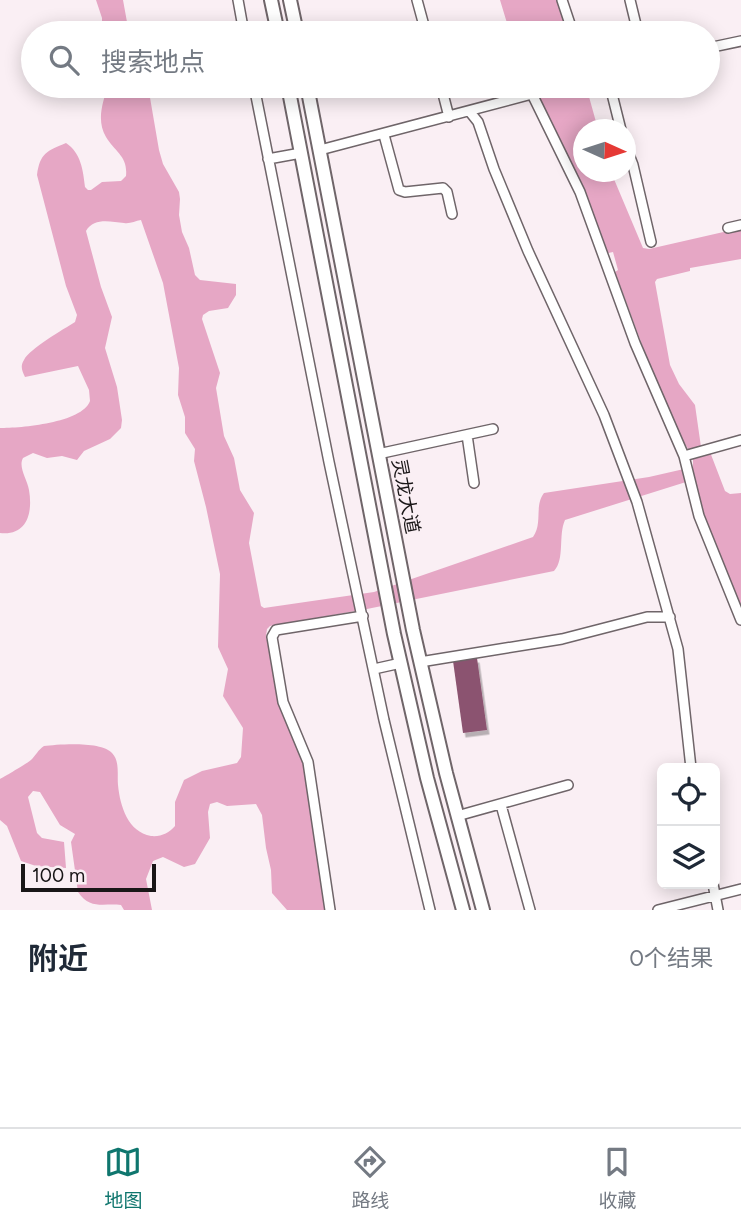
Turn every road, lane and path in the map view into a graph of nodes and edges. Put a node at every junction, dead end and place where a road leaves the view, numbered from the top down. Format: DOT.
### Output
graph roads {
  1 [pos="237,0"];
  2 [pos="271,0"];
  3 [pos="290,0"];
  4 [pos="417,0"];
  5 [pos="562,0"];
  6 [pos="630,0"];
  7 [pos="241,21"];
  8 [pos="275,21"];
  9 [pos="294,21"];
  10 [pos="423,21"];
  11 [pos="568,21"];
  12 [pos="635,21"];
  13 [pos="741,41"];
  14 [pos="720,45"];
  15 [pos="256,98"];
  16 [pos="290,98"];
  17 [pos="309,98"];
  18 [pos="444,98"];
  19 [pos="518,98"];
  20 [pos="534,98"];
  21 [pos="614,98"];
  22 [pos="470,112"];
  23 [pos="449,117"];
  24 [pos="618,119"];
  25 [pos="384,135"];
  26 [pos="320,150"];
  27 [pos="301,153"];
  28 [pos="268,159"];
  29 [pos="636,178"];
  30 [pos="452,214"];
  31 [pos="741,225"];
  32 [pos="729,228"];
  33 [pos="651,243"];
  34 [pos="493,429"];
  35 [pos="467,435"];
  36 [pos="741,440"];
  37 [pos="378,454"];
  38 [pos="687,455"];
  39 [pos="474,483"];
  40 [pos="363,615"];
  41 [pos="670,617"];
  42 [pos="741,620"];
  43 [pos="420,662"];
  44 [pos="401,663"];
  45 [pos="374,669"];
  46 [pos="690,763"];
  47 [pos="568,785"];
  48 [pos="501,805"];
  49 [pos="457,816"];
  50 [pos="714,889"];
  51 [pos="741,889"];
  52 [pos="715,895"];
  53 [pos="330,910"];
  54 [pos="430,910"];
  55 [pos="463,910"];
  56 [pos="483,910"];
  57 [pos="530,910"];
  58 [pos="658,910"];
  59 [pos="718,910"];
  1 -- 7 [label="street"];
  2 -- 8 [label="main road"];
  3 -- 9 [label="main road"];
  4 -- 10 [label="street"];
  5 -- 11 [label="street"];
  6 -- 12 [label="street"];
  13 -- 14 [label="street"];
  15 -- 28 [label="street"];
  16 -- 27 [label="main road, 灵龙大道"];
  17 -- 26 [label="main road, 灵龙大道"];
  18 -- 23 [label="street"];
  19 -- 22 [label="street"];
  20 -- 38 [label="street"];
  21 -- 24 [label="street"];
  22 -- 23 [label="street"];
  22 -- 41 [label="street"];
  23 -- 25 [label="street"];
  25 -- 26 [label="street"];
  25 -- 30 [label="street"];
  26 -- 37 [label="main road, 灵龙大道"];
  27 -- 28 [label="street"];
  27 -- 44 [label="main road, 灵龙大道"];
  28 -- 40 [label="street"];
  29 -- 33 [label="street"];
  31 -- 32 [label="street"];
  34 -- 35 [label="street"];
  35 -- 37 [label="street"];
  35 -- 39 [label="street"];
  36 -- 38 [label="street"];
  37 -- 43 [label="main road, 灵龙大道"];
  38 -- 42 [label="street"];
  40 -- 45 [label="street"];
  40 -- 53 [label="street"];
  41 -- 43 [label="street"];
  41 -- 46 [label="street"];
  43 -- 49 [label="main road, 灵龙大道"];
  44 -- 45 [label="street"];
  44 -- 55 [label="main road, 灵龙大道"];
  45 -- 54 [label="street"];
  47 -- 48 [label="street"];
  48 -- 49 [label="street"];
  48 -- 57 [label="street"];
  49 -- 56 [label="main road, 灵龙大道"];
  50 -- 52 [label="street"];
  51 -- 52 [label="street"];
  52 -- 58 [label="street"];
  52 -- 59 [label="street"];
}
